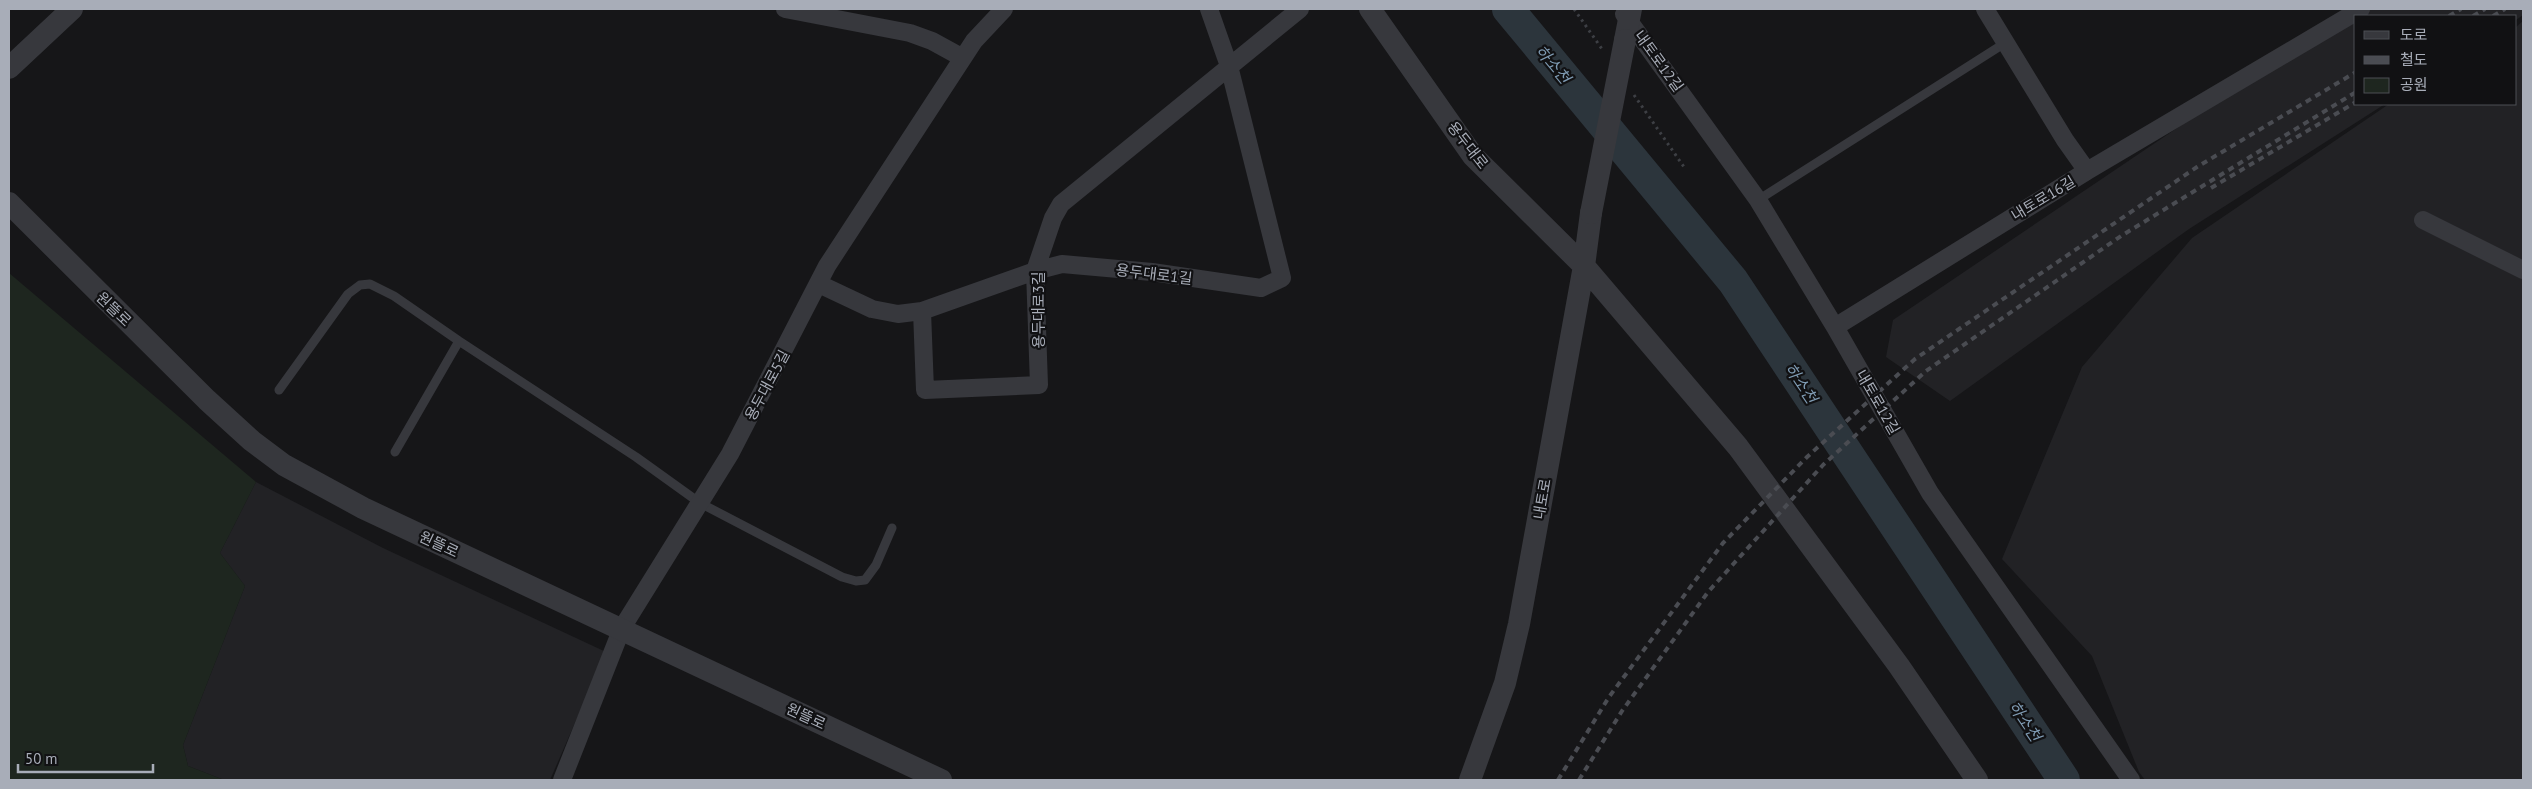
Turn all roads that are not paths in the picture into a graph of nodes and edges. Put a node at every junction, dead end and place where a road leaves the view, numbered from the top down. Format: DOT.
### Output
graph roads {
  1 [pos="72,9"];
  2 [pos="785,9"];
  3 [pos="1004,9"];
  4 [pos="1209,9"];
  5 [pos="1300,9"];
  6 [pos="1370,9"];
  7 [pos="1985,9"];
  8 [pos="2361,9"];
  9 [pos="1626,19"];
  10 [pos="2006,43"];
  11 [pos="963,58"];
  12 [pos="1229,66"];
  13 [pos="9,68"];
  14 [pos="2087,171"];
  15 [pos="1758,200"];
  16 [pos="9,203"];
  17 [pos="2423,220"];
  18 [pos="1584,266"];
  19 [pos="2523,270"];
  20 [pos="1035,271"];
  21 [pos="819,284"];
  22 [pos="922,311"];
  23 [pos="1835,327"];
  24 [pos="459,341"];
  25 [pos="280,390"];
  26 [pos="395,452"];
  27 [pos="700,503"];
  28 [pos="892,528"];
  29 [pos="622,628"];
  30 [pos="562,780"];
  31 [pos="941,780"];
  32 [pos="1470,780"];
  33 [pos="1977,780"];
  34 [pos="2131,780"];
  1 -- 13 [label="street"];
  2 -- 11 [label="street"];
  3 -- 11 [label="street, 용두대로5길"];
  4 -- 12 [label="street"];
  5 -- 12 [label="street, 용두대로3길"];
  6 -- 18 [label="street, 용두대로"];
  7 -- 10 [label="street, 내토로16길"];
  8 -- 14 [label="street"];
  9 -- 15 [label="street, 내토로12길"];
  9 -- 18 [label="street, 내토로, bridge"];
  10 -- 14 [label="street, 내토로16길"];
  10 -- 15 [label="lane"];
  11 -- 21 [label="street, 용두대로5길"];
  12 -- 20 [label="street, 용두대로3길"];
  12 -- 20 [label="street, 용두대로1길"];
  14 -- 23 [label="street, 내토로16길"];
  15 -- 23 [label="street, 내토로12길"];
  16 -- 29 [label="street, 원뜰로"];
  17 -- 19 [label="street"];
  18 -- 32 [label="street, 내토로"];
  18 -- 33 [label="street, 용두대로"];
  20 -- 22 [label="street, 용두대로1길"];
  20 -- 22 [label="street, 용두대로3길"];
  21 -- 22 [label="street, 용두대로1길"];
  21 -- 27 [label="street, 용두대로5길"];
  23 -- 34 [label="street, 내토로12길"];
  24 -- 25 [label="lane"];
  24 -- 26 [label="lane"];
  24 -- 27 [label="lane"];
  27 -- 28 [label="lane"];
  27 -- 29 [label="street, 용두대로5길"];
  29 -- 30 [label="street, 용두대로5길"];
  29 -- 31 [label="street, 원뜰로"];
}
